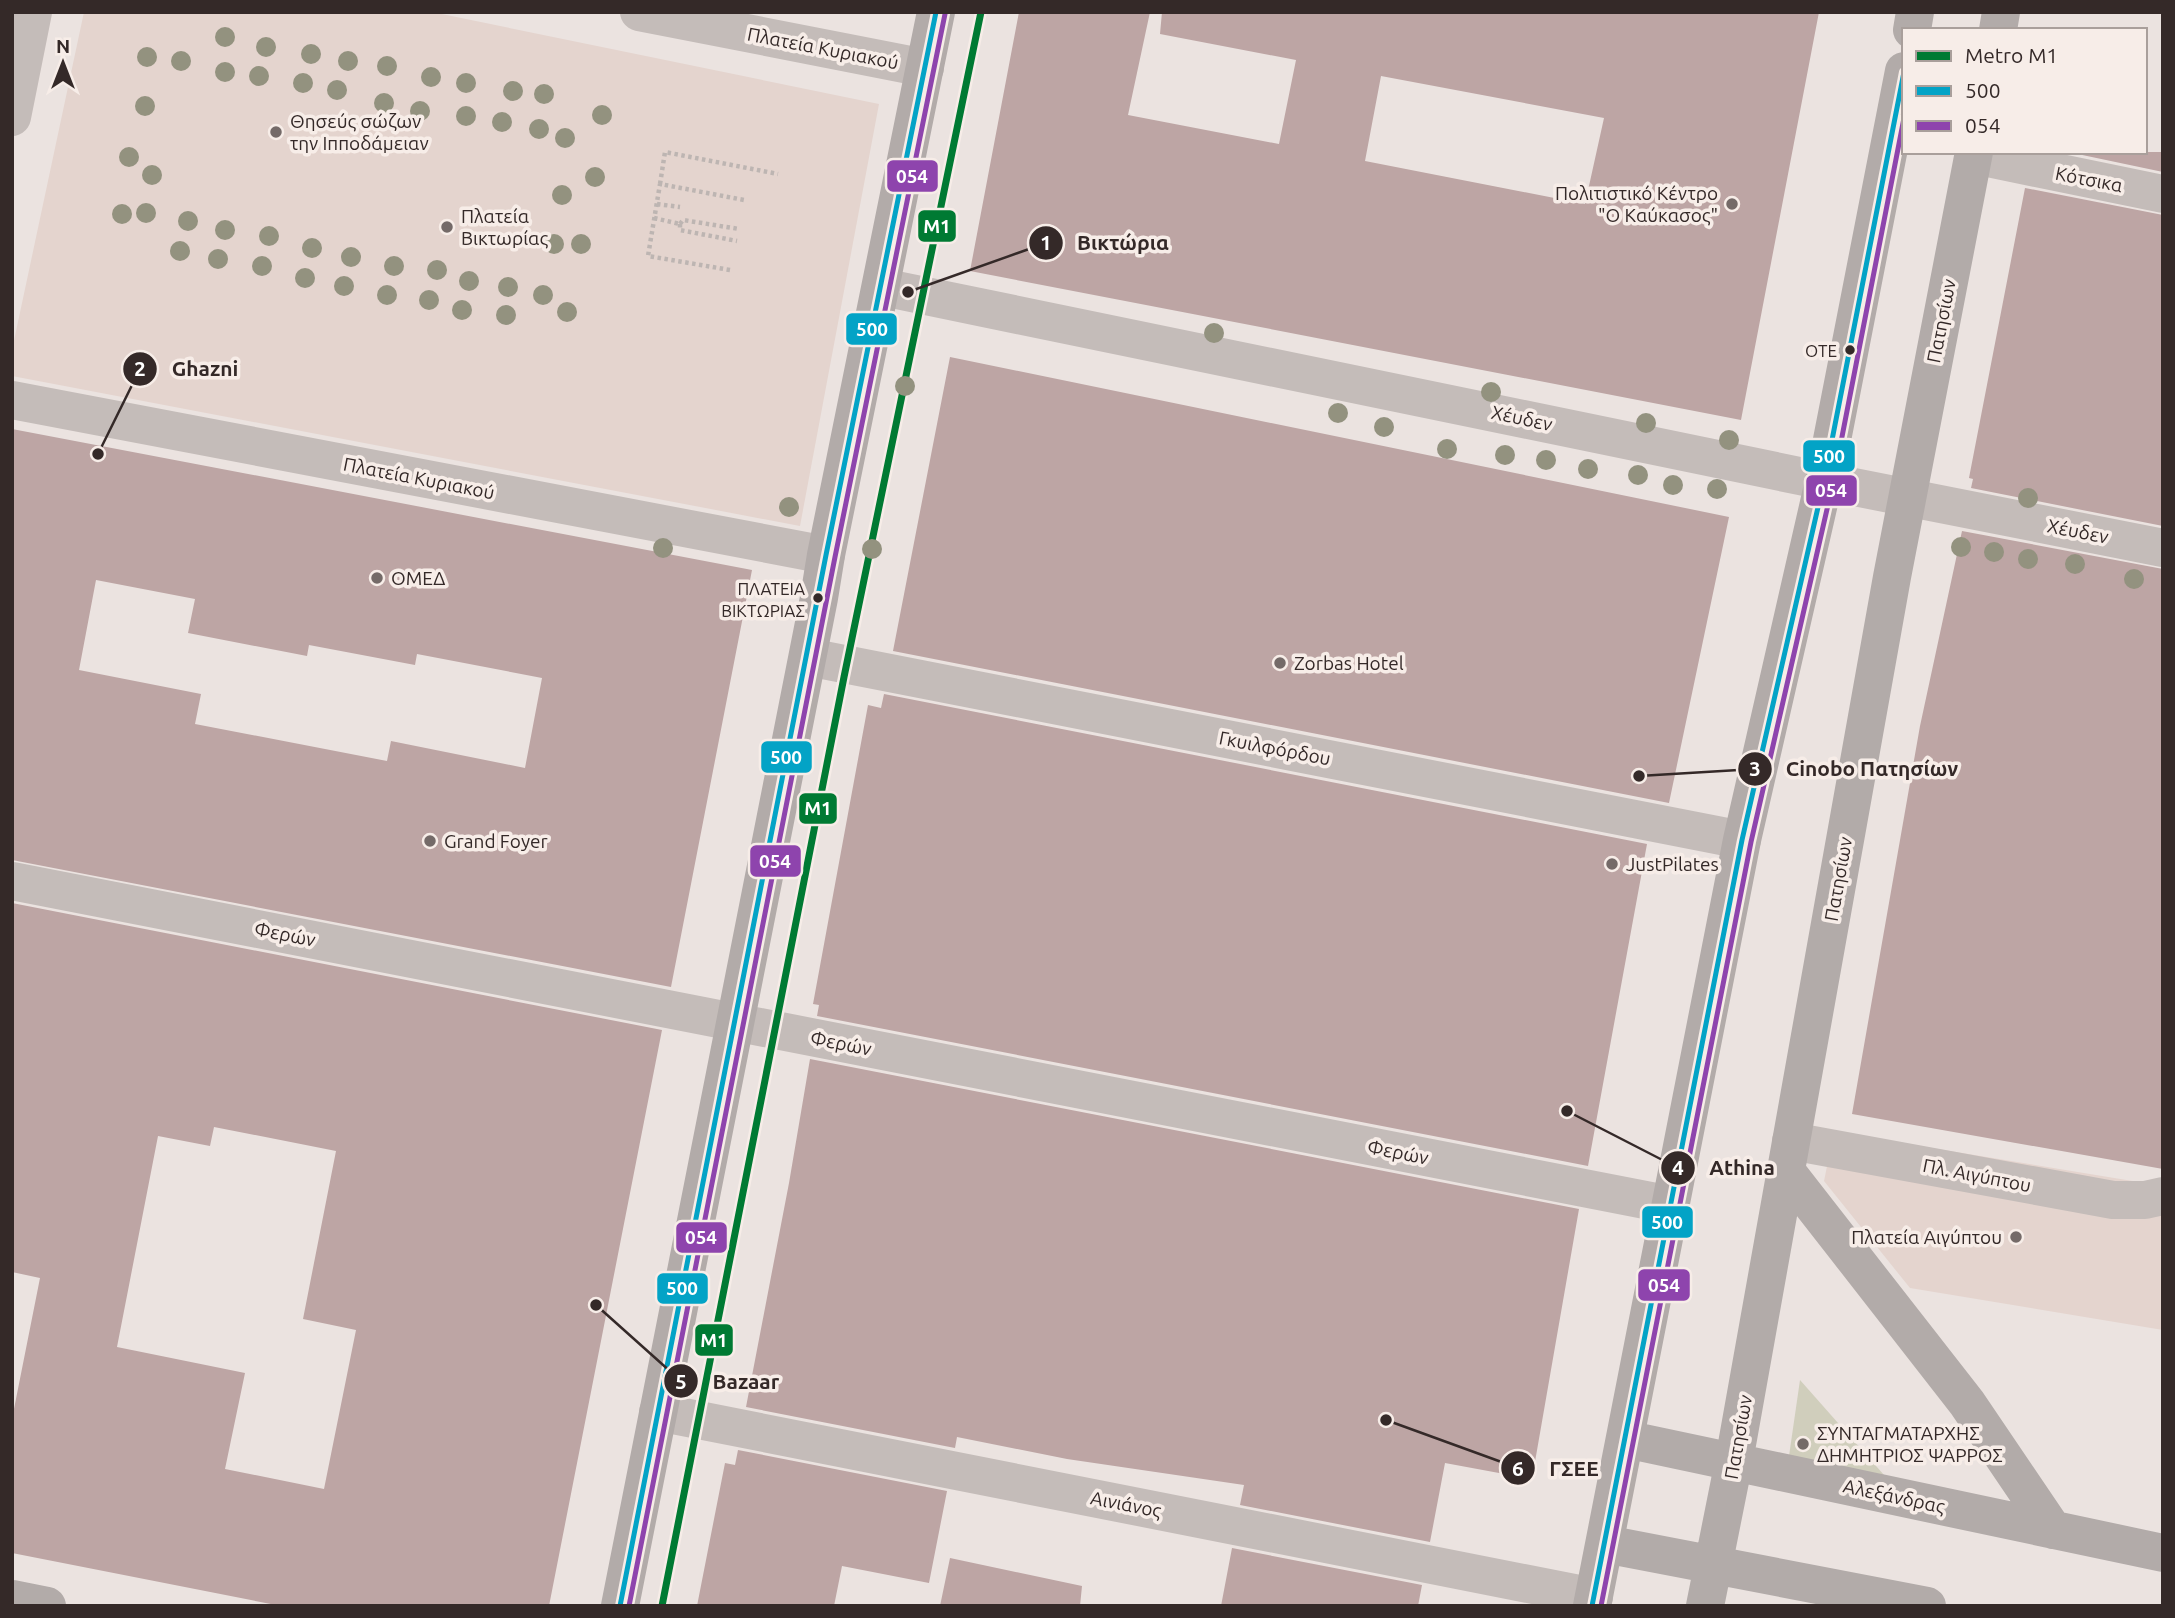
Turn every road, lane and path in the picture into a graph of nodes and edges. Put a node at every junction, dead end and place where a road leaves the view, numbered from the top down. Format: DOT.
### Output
graph roads {
  1 [pos="33,12"];
  2 [pos="639,12"];
  3 [pos="936,12"];
  4 [pos="925,68"];
  5 [pos="1902,81"];
  6 [pos="12,117"];
  7 [pos="1974,154"];
  8 [pos="778,174"];
  9 [pos="660,184"];
  10 [pos="2163,194"];
  11 [pos="744,200"];
  12 [pos="656,204"];
  13 [pos="680,207"];
  14 [pos="654,218"];
  15 [pos="680,224"];
  16 [pos="739,229"];
  17 [pos="737,241"];
  18 [pos="730,270"];
  19 [pos="881,287"];
  20 [pos="12,400"];
  21 [pos="1824,481"];
  22 [pos="1908,497"];
  23 [pos="2163,548"];
  24 [pos="826,555"];
  25 [pos="808,657"];
  26 [pos="1742,840"];
  27 [pos="12,881"];
  28 [pos="735,1023"];
  29 [pos="1788,1156"];
  30 [pos="2163,1196"];
  31 [pos="1671,1205"];
  32 [pos="658,1412"];
  33 [pos="1625,1439"];
  34 [pos="1734,1461"];
  35 [pos="2053,1530"];
  36 [pos="1605,1544"];
  37 [pos="2163,1553"];
  38 [pos="1714,1565"];
  39 [pos="1593,1601"];
  40 [pos="620,1606"];
  41 [pos="1705,1606"];
  42 [pos="1927,1606"];
  1 -- 6 [label="street"];
  2 -- 4 [label="street, Πλατεία Κυριακού"];
  3 -- 4 [label="main road"];
  4 -- 19 [label="main road"];
  5 -- 21 [label="main road"];
  7 -- 10 [label="street, Κότσικα"];
  7 -- 22 [label="main road, Πατησίων"];
  8 -- 9 [label="path"];
  9 -- 11 [label="path"];
  9 -- 12 [label="path"];
  12 -- 13 [label="path"];
  12 -- 14 [label="path"];
  14 -- 15 [label="path"];
  14 -- 18 [label="path"];
  15 -- 16 [label="path"];
  15 -- 17 [label="path"];
  19 -- 21 [label="street, Χέυδεν"];
  19 -- 24 [label="main road"];
  20 -- 24 [label="street, Πλατεία Κυριακού"];
  21 -- 22 [label="street, Χέυδεν"];
  21 -- 26 [label="main road"];
  22 -- 23 [label="street, Χέυδεν"];
  22 -- 29 [label="main road, Πατησίων"];
  24 -- 25 [label="main road"];
  25 -- 26 [label="street, Γκυιλφόρδου"];
  25 -- 28 [label="main road"];
  26 -- 31 [label="main road"];
  27 -- 28 [label="street, Φερών"];
  28 -- 31 [label="street, Φερών"];
  28 -- 32 [label="main road"];
  29 -- 30 [label="street, Πλ. Αιγύπτου"];
  29 -- 34 [label="main road, Πατησίων"];
  29 -- 35 [label="main road"];
  31 -- 33 [label="main road"];
  32 -- 39 [label="street, Αινιάνος"];
  32 -- 40 [label="main road"];
  33 -- 34 [label="main road, Αλεξάνδρας"];
  33 -- 36 [label="main road"];
  34 -- 35 [label="main road, Αλεξάνδρας"];
  34 -- 38 [label="main road, Πατησίων"];
  35 -- 37 [label="main road, Αλεξάνδρας"];
  36 -- 38 [label="main road"];
  36 -- 39 [label="main road"];
  38 -- 41 [label="main road, Πατησίων"];
  38 -- 42 [label="main road"];
}
